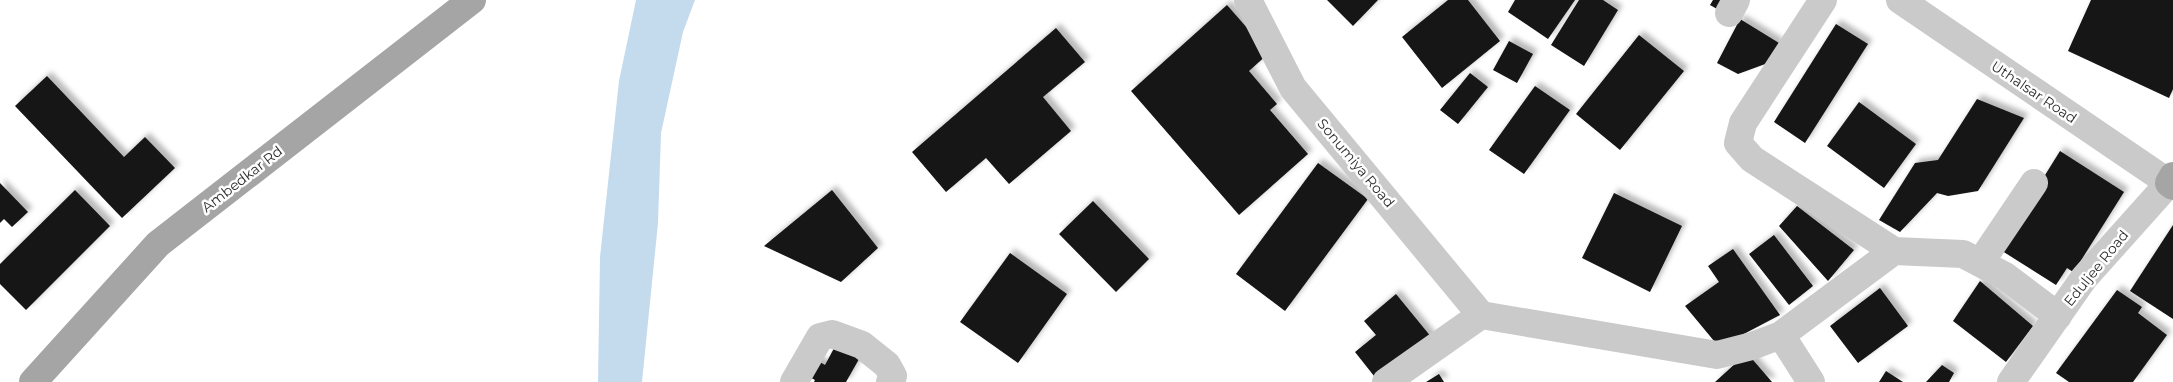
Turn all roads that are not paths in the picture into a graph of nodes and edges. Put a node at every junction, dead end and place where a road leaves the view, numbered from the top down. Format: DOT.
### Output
graph roads {
  1 [pos="472,0"];
  2 [pos="1248,0"];
  3 [pos="1823,0"];
  4 [pos="1900,0"];
  5 [pos="2172,182"];
  6 [pos="2034,183"];
  7 [pos="1894,251"];
  8 [pos="1980,263"];
  9 [pos="1481,314"];
  10 [pos="2058,316"];
  11 [pos="1781,335"];
  12 [pos="33,382"];
  13 [pos="794,382"];
  14 [pos="890,382"];
  15 [pos="1386,382"];
  16 [pos="1811,382"];
  17 [pos="2010,382"];
  1 -- 12 [label="main road, Ambedkar Rd"];
  2 -- 9 [label="street, Sonumiya Road"];
  3 -- 7 [label="street"];
  4 -- 5 [label="street, Uthalsar Road"];
  5 -- 10 [label="street, Eduljee Road"];
  6 -- 8 [label="street"];
  7 -- 8 [label="street"];
  7 -- 11 [label="street"];
  8 -- 10 [label="street"];
  9 -- 11 [label="street"];
  9 -- 15 [label="street"];
  10 -- 17 [label="street, Eduljee Road"];
  11 -- 16 [label="street"];
  13 -- 14 [label="street"];
}
